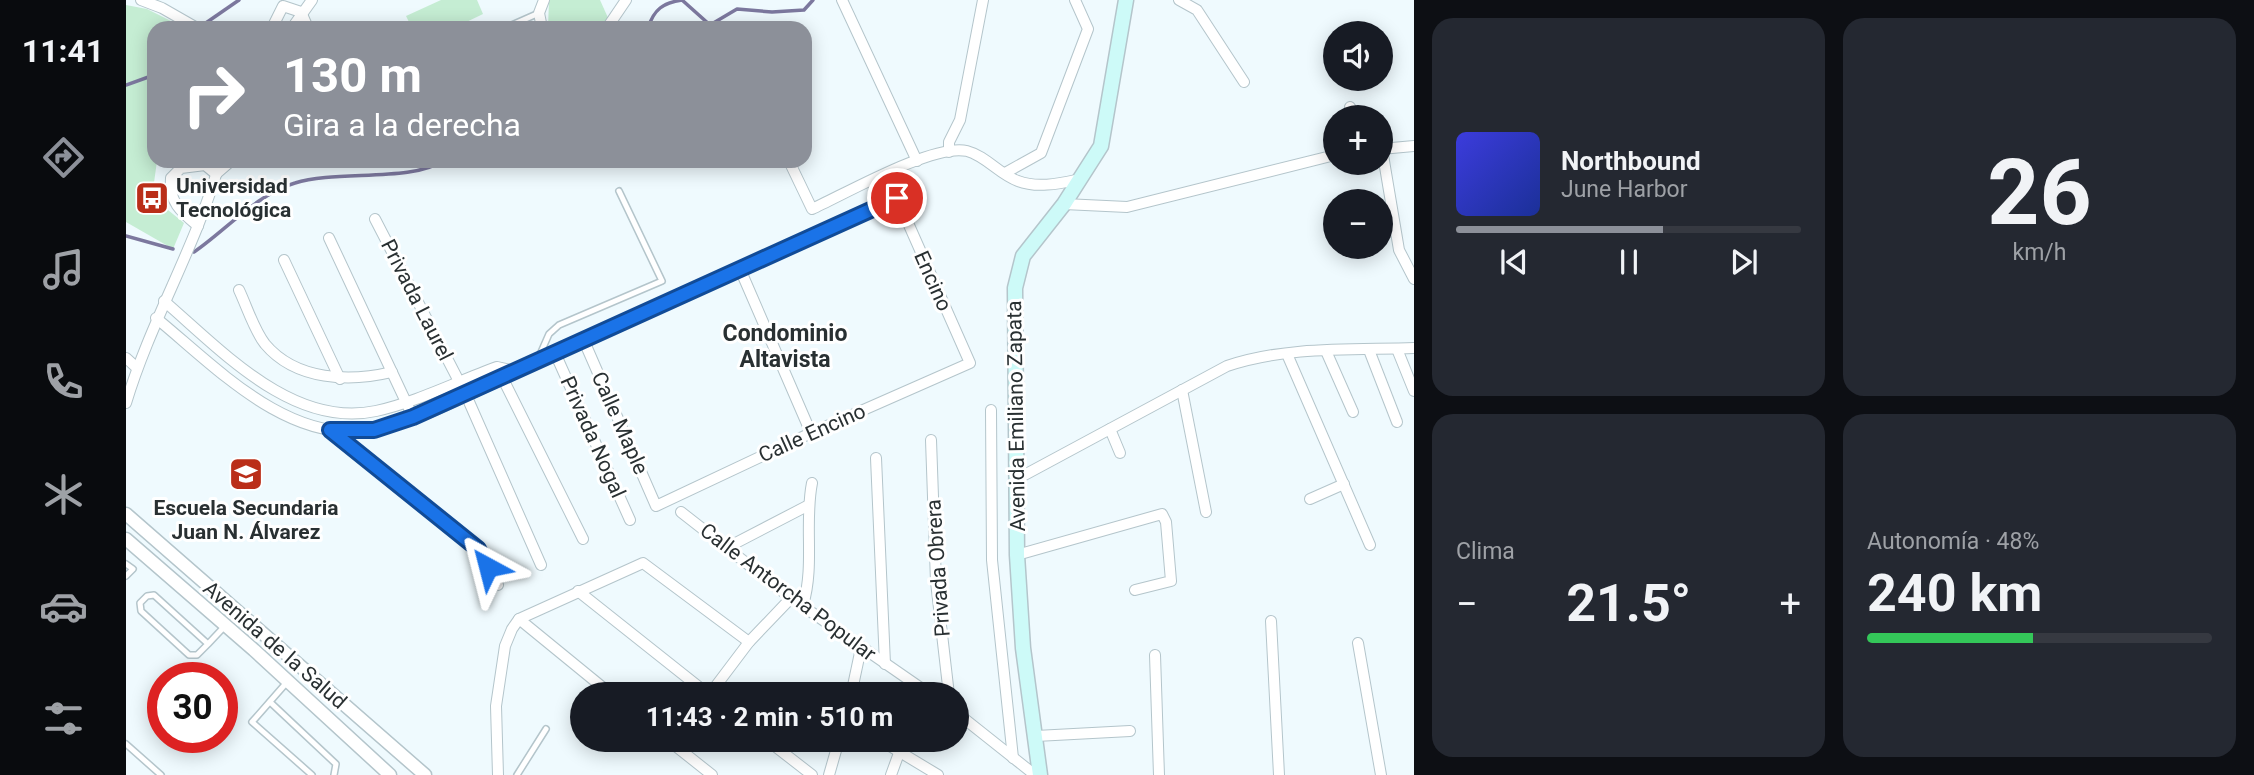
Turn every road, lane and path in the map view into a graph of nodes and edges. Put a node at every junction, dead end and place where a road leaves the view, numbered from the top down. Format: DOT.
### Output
graph roads {
  1 [pos="141,0"];
  2 [pos="312,0"];
  3 [pos="544,0"];
  4 [pos="626,0"];
  5 [pos="842,0"];
  6 [pos="983,0"];
  7 [pos="1075,0"];
  8 [pos="1126,0"];
  9 [pos="1180,0"];
  10 [pos="301,12"];
  11 [pos="539,13"];
  12 [pos="185,21"];
  13 [pos="276,21"];
  14 [pos="296,21"];
  15 [pos="304,21"];
  16 [pos="521,21"];
  17 [pos="541,21"];
  18 [pos="612,21"];
  19 [pos="1244,82"];
  20 [pos="1414,146"];
  21 [pos="1393,148"];
  22 [pos="948,152"];
  23 [pos="1323,158"];
  24 [pos="917,160"];
  25 [pos="181,168"];
  26 [pos="209,168"];
  27 [pos="218,168"];
  28 [pos="223,168"];
  29 [pos="792,168"];
  30 [pos="1005,173"];
  31 [pos="216,174"];
  32 [pos="1386,175"];
  33 [pos="1076,180"];
  34 [pos="619,191"];
  35 [pos="1064,204"];
  36 [pos="375,219"];
  37 [pos="198,226"];
  38 [pos="329,238"];
  39 [pos="284,260"];
  40 [pos="740,269"];
  41 [pos="1414,279"];
  42 [pos="239,290"];
  43 [pos="164,300"];
  44 [pos="156,318"];
  45 [pos="584,341"];
  46 [pos="1414,348"];
  47 [pos="1397,349"];
  48 [pos="1369,350"];
  49 [pos="1326,351"];
  50 [pos="555,353"];
  51 [pos="1287,354"];
  52 [pos="126,358"];
  53 [pos="537,361"];
  54 [pos="970,363"];
  55 [pos="497,367"];
  56 [pos="137,368"];
  57 [pos="515,370"];
  58 [pos="392,372"];
  59 [pos="340,379"];
  60 [pos="503,379"];
  61 [pos="458,381"];
  62 [pos="1182,390"];
  63 [pos="1414,391"];
  64 [pos="466,395"];
  65 [pos="407,401"];
  66 [pos="126,403"];
  67 [pos="991,410"];
  68 [pos="1353,412"];
  69 [pos="413,417"];
  70 [pos="1397,422"];
  71 [pos="1110,429"];
  72 [pos="330,430"];
  73 [pos="811,433"];
  74 [pos="932,440"];
  75 [pos="1120,453"];
  76 [pos="876,458"];
  77 [pos="1017,479"];
  78 [pos="813,483"];
  79 [pos="1344,484"];
  80 [pos="1310,499"];
  81 [pos="656,506"];
  82 [pos="807,506"];
  83 [pos="681,512"];
  84 [pos="1206,512"];
  85 [pos="126,514"];
  86 [pos="631,520"];
  87 [pos="126,539"];
  88 [pos="583,540"];
  89 [pos="1370,545"];
  90 [pos="728,547"];
  91 [pos="1017,555"];
  92 [pos="126,564"];
  93 [pos="541,565"];
  94 [pos="126,576"];
  95 [pos="498,585"];
  96 [pos="1135,590"];
  97 [pos="578,591"];
  98 [pos="791,598"];
  99 [pos="803,605"];
  100 [pos="519,619"];
  101 [pos="1272,621"];
  102 [pos="225,625"];
  103 [pos="748,642"];
  104 [pos="1358,643"];
  105 [pos="208,645"];
  106 [pos="861,648"];
  107 [pos="1155,655"];
  108 [pos="885,664"];
  109 [pos="288,681"];
  110 [pos="596,682"];
  111 [pos="693,682"];
  112 [pos="719,682"];
  113 [pos="854,682"];
  114 [pos="912,682"];
  115 [pos="948,682"];
  116 [pos="270,702"];
  117 [pos="969,723"];
  118 [pos="546,729"];
  119 [pos="1130,731"];
  120 [pos="1036,736"];
  121 [pos="126,744"];
  122 [pos="684,752"];
  123 [pos="782,752"];
  124 [pos="836,752"];
  125 [pos="899,753"];
  126 [pos="1013,758"];
  127 [pos="161,775"];
  128 [pos="312,775"];
  129 [pos="334,775"];
  130 [pos="390,775"];
  131 [pos="425,775"];
  132 [pos="498,775"];
  133 [pos="517,775"];
  134 [pos="712,775"];
  135 [pos="811,775"];
  136 [pos="829,775"];
  137 [pos="891,775"];
  138 [pos="938,775"];
  139 [pos="1037,775"];
  140 [pos="1159,775"];
  141 [pos="1279,775"];
  142 [pos="1381,775"];
  1 -- 12 [label="street"];
  2 -- 10 [label="street"];
  3 -- 11 [label="street"];
  4 -- 18 [label="street"];
  5 -- 24 [label="street"];
  6 -- 22 [label="street"];
  7 -- 30 [label="street"];
  8 -- 33 [label="main road, Avenida Emiliano Zapata"];
  9 -- 19 [label="street"];
  10 -- 13 [label="street"];
  10 -- 14 [label="street"];
  10 -- 15 [label="street"];
  11 -- 16 [label="lane"];
  11 -- 17 [label="street"];
  20 -- 21 [label="street"];
  22 -- 24 [label="street"];
  22 -- 30 [label="street"];
  23 -- 35 [label="street"];
  24 -- 29 [label="street"];
  25 -- 37 [label="street"];
  26 -- 31 [label="street"];
  27 -- 31 [label="street"];
  28 -- 31 [label="street"];
  30 -- 33 [label="street"];
  31 -- 37 [label="street"];
  32 -- 41 [label="street"];
  33 -- 35 [label="main road, Avenida Emiliano Zapata"];
  34 -- 53 [label="lane"];
  35 -- 77 [label="main road, Avenida Emiliano Zapata"];
  36 -- 61 [label="street, Privada Laurel"];
  37 -- 43 [label="street"];
  38 -- 58 [label="street"];
  39 -- 59 [label="street"];
  40 -- 45 [label="street"];
  40 -- 54 [label="street, Encino"];
  40 -- 73 [label="street"];
  42 -- 59 [label="street"];
  43 -- 44 [label="street"];
  43 -- 65 [label="street"];
  44 -- 56 [label="street"];
  44 -- 72 [label="street"];
  45 -- 50 [label="street"];
  45 -- 81 [label="street, Calle Maple"];
  46 -- 47 [label="street"];
  47 -- 48 [label="street"];
  47 -- 63 [label="street"];
  48 -- 49 [label="street"];
  48 -- 70 [label="street"];
  49 -- 51 [label="street"];
  49 -- 68 [label="street"];
  50 -- 53 [label="street"];
  50 -- 86 [label="street, Privada Nogal"];
  51 -- 62 [label="street"];
  51 -- 79 [label="street"];
  52 -- 56 [label="street"];
  53 -- 57 [label="street"];
  54 -- 73 [label="street, Calle Encino"];
  55 -- 57 [label="street"];
  55 -- 60 [label="street"];
  55 -- 61 [label="street"];
  56 -- 66 [label="street"];
  57 -- 60 [label="street"];
  58 -- 59 [label="street"];
  58 -- 65 [label="street"];
  60 -- 64 [label="street"];
  60 -- 88 [label="street"];
  61 -- 64 [label="street, Privada Laurel"];
  61 -- 65 [label="street"];
  62 -- 71 [label="street"];
  62 -- 84 [label="street"];
  64 -- 69 [label="street"];
  64 -- 93 [label="street"];
  65 -- 69 [label="street"];
  67 -- 126 [label="street"];
  69 -- 72 [label="street"];
  71 -- 75 [label="street"];
  71 -- 77 [label="street"];
  72 -- 95 [label="street"];
  73 -- 81 [label="street, Calle Encino"];
  74 -- 115 [label="street, Privada Obrera"];
  76 -- 108 [label="street"];
  77 -- 91 [label="main road, Avenida Emiliano Zapata"];
  78 -- 82 [label="street"];
  79 -- 80 [label="street"];
  79 -- 89 [label="street"];
  82 -- 90 [label="street"];
  82 -- 99 [label="street"];
  83 -- 90 [label="street, Calle Antorcha Popular"];
  85 -- 131 [label="street, Avenida de la Salud"];
  87 -- 102 [label="street, Avenida de la Salud"];
  90 -- 98 [label="street, Calle Antorcha Popular"];
  91 -- 96 [label="street"];
  91 -- 120 [label="main road, Avenida Emiliano Zapata"];
  92 -- 94 [label="lane"];
  97 -- 100 [label="street"];
  97 -- 103 [label="street"];
  97 -- 111 [label="street"];
  98 -- 99 [label="street, Calle Antorcha Popular"];
  98 -- 103 [label="street"];
  99 -- 106 [label="street, Calle Antorcha Popular"];
  100 -- 110 [label="street"];
  100 -- 132 [label="street"];
  101 -- 141 [label="street"];
  102 -- 105 [label="lane"];
  102 -- 109 [label="street, Avenida de la Salud"];
  103 -- 112 [label="street"];
  104 -- 142 [label="street"];
  105 -- 105 [label="lane"];
  106 -- 108 [label="street, Calle Antorcha Popular"];
  106 -- 113 [label="street"];
  107 -- 140 [label="street"];
  108 -- 114 [label="street, Calle Antorcha Popular"];
  109 -- 116 [label="lane"];
  109 -- 130 [label="street, Avenida de la Salud"];
  116 -- 128 [label="lane"];
  116 -- 129 [label="lane"];
  117 -- 126 [label="street"];
  118 -- 133 [label="lane"];
  119 -- 120 [label="street"];
  120 -- 139 [label="main road, Avenida Emiliano Zapata"];
  121 -- 127 [label="lane"];
  122 -- 134 [label="street"];
  123 -- 135 [label="street"];
  124 -- 136 [label="street"];
  125 -- 137 [label="street"];
  125 -- 138 [label="street"];
  126 -- 139 [label="street"];
}
